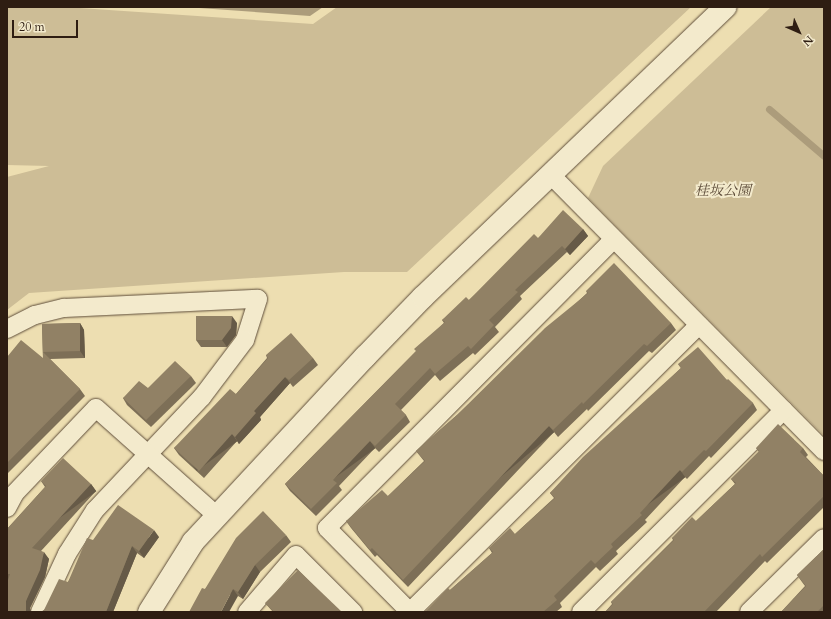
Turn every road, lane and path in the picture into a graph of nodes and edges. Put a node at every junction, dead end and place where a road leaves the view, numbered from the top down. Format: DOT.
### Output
graph roads {
  1 [pos="725,7"];
  2 [pos="550,174"];
  3 [pos="614,239"];
  4 [pos="699,325"];
  5 [pos="7,329"];
  6 [pos="784,410"];
  7 [pos="824,451"];
  8 [pos="148,454"];
  9 [pos="7,508"];
  10 [pos="216,515"];
  11 [pos="824,538"];
  12 [pos="40,612"];
  13 [pos="149,612"];
  14 [pos="247,612"];
  15 [pos="353,612"];
  16 [pos="410,612"];
  17 [pos="581,612"];
  18 [pos="749,612"];
  1 -- 2 [label="street"];
  2 -- 3 [label="street"];
  2 -- 10 [label="street"];
  3 -- 4 [label="street"];
  3 -- 16 [label="street"];
  4 -- 6 [label="street"];
  4 -- 16 [label="street"];
  5 -- 8 [label="street"];
  6 -- 7 [label="street"];
  6 -- 17 [label="street"];
  8 -- 9 [label="street"];
  8 -- 10 [label="street"];
  8 -- 12 [label="street"];
  10 -- 13 [label="street"];
  11 -- 18 [label="street"];
  14 -- 15 [label="street"];
}
